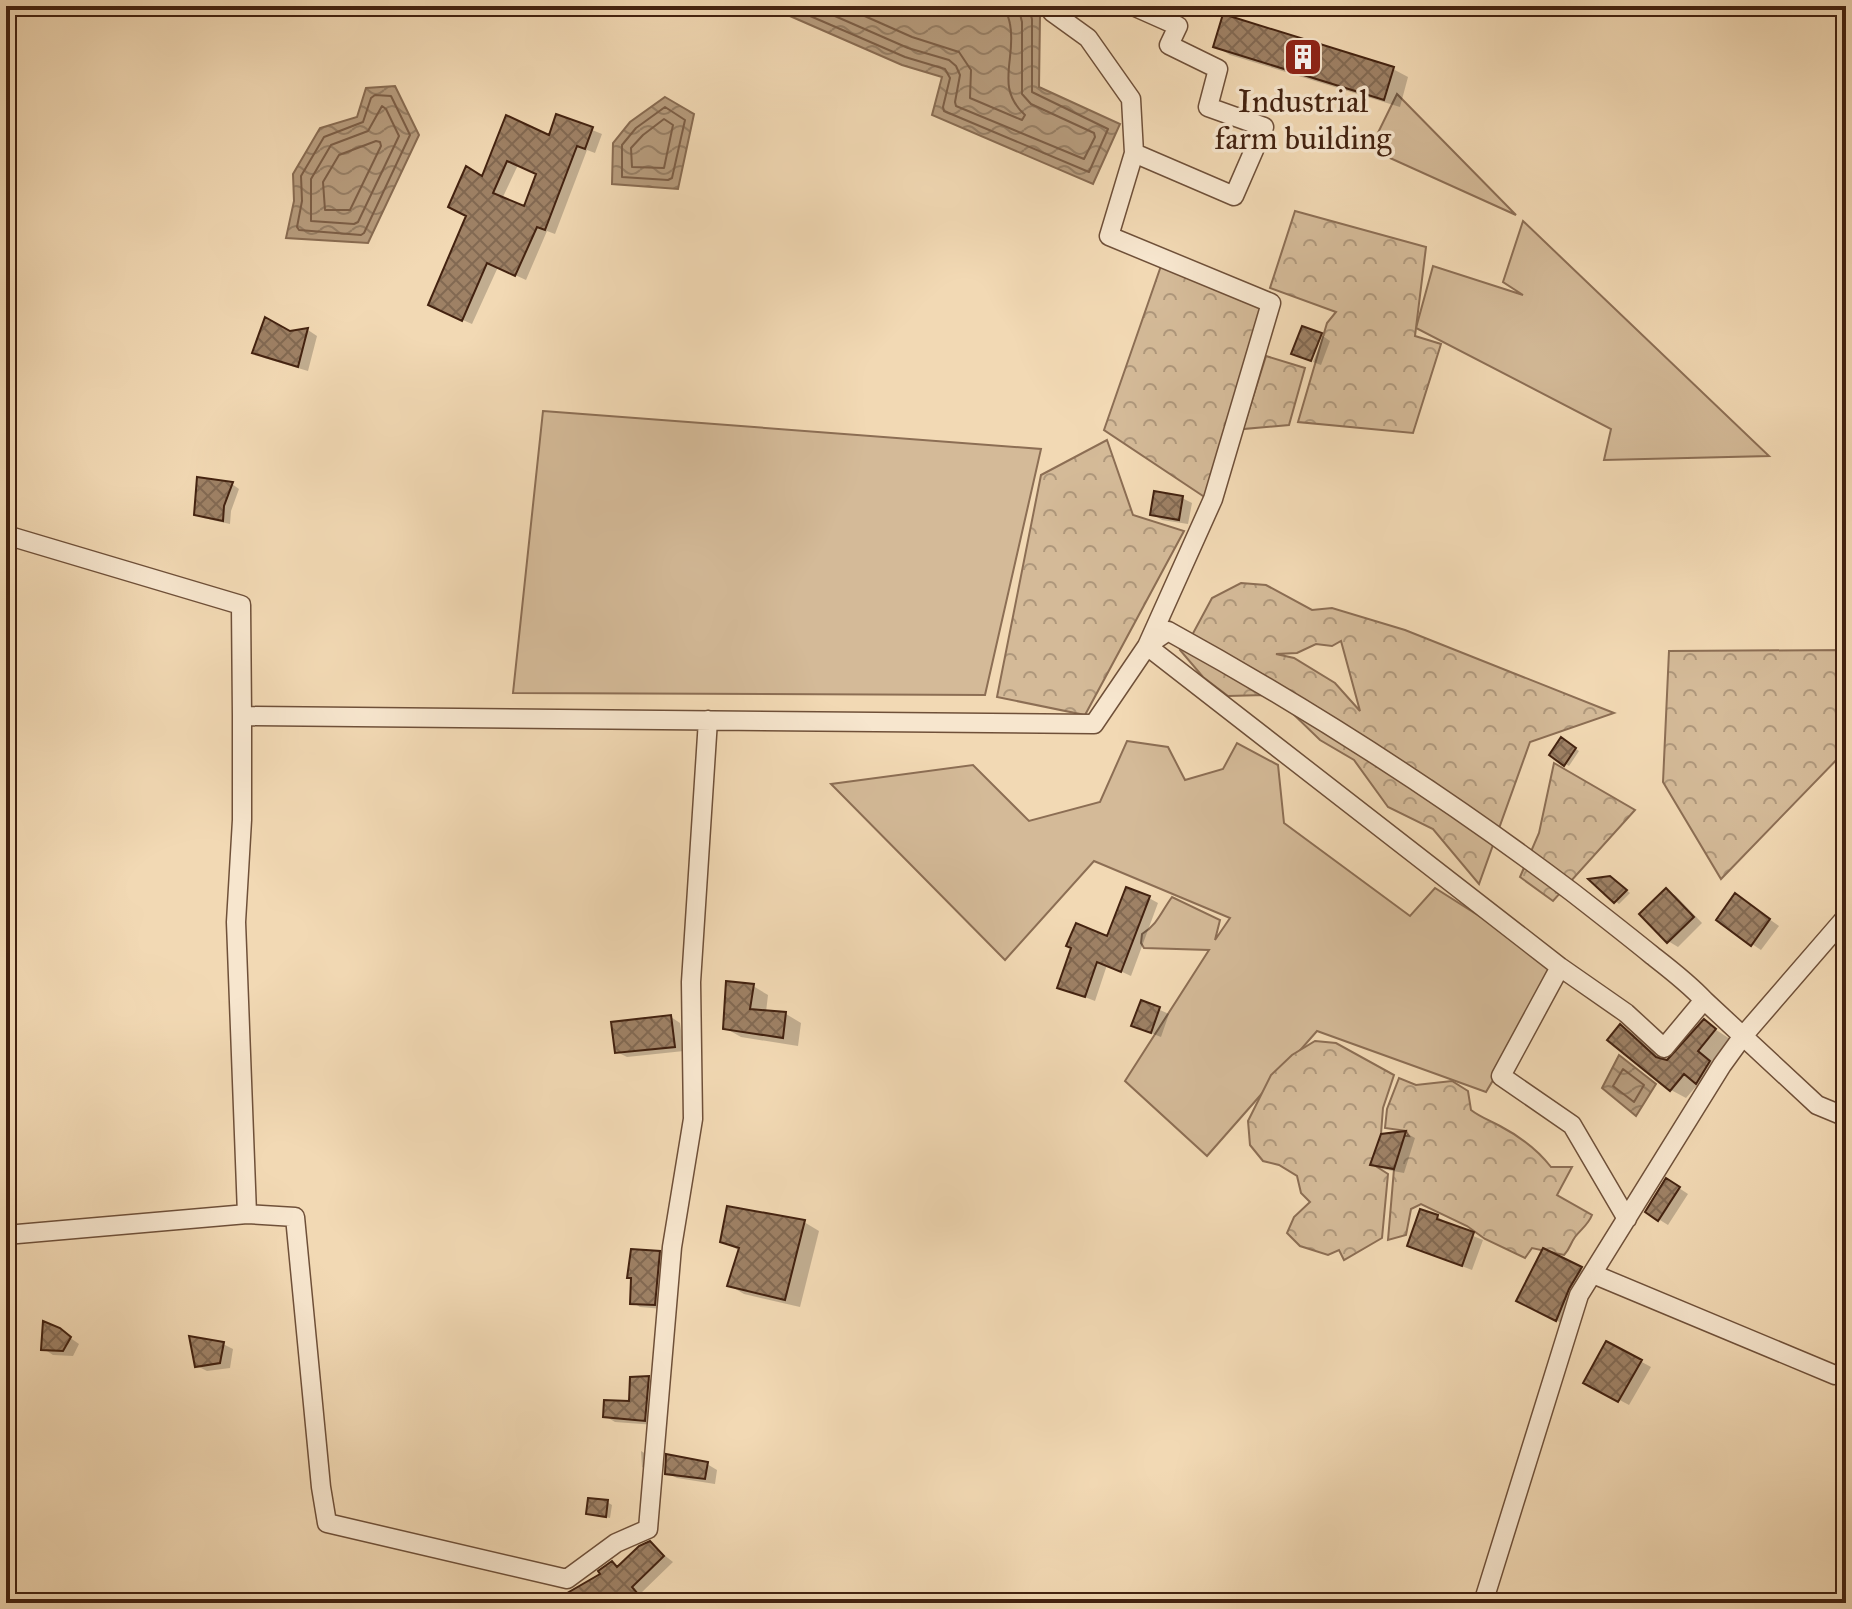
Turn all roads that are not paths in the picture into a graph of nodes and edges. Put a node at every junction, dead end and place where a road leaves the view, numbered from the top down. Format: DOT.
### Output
graph roads {
  1 [pos="1050,6"];
  2 [pos="1133,6"];
  3 [pos="1134,153"];
  4 [pos="6,535"];
  5 [pos="1147,646"];
  6 [pos="242,716"];
  7 [pos="708,720"];
  8 [pos="1846,917"];
  9 [pos="1560,967"];
  10 [pos="1704,1000"];
  11 [pos="1743,1036"];
  12 [pos="1846,1117"];
  13 [pos="247,1214"];
  14 [pos="1627,1219"];
  15 [pos="6,1235"];
  16 [pos="1593,1274"];
  17 [pos="1835,1375"];
  18 [pos="1483,1603"];
  1 -- 3 [label="street"];
  2 -- 3 [label="street"];
  3 -- 5 [label="street"];
  4 -- 6 [label="street"];
  5 -- 7 [label="street"];
  5 -- 9 [label="street"];
  5 -- 10 [label="street"];
  6 -- 7 [label="street"];
  6 -- 13 [label="street"];
  7 -- 13 [label="street"];
  8 -- 11 [label="street"];
  9 -- 10 [label="street"];
  9 -- 14 [label="street"];
  10 -- 11 [label="street"];
  11 -- 12 [label="street"];
  11 -- 14 [label="street"];
  13 -- 15 [label="street"];
  14 -- 16 [label="street"];
  16 -- 17 [label="street"];
  16 -- 18 [label="street"];
}
